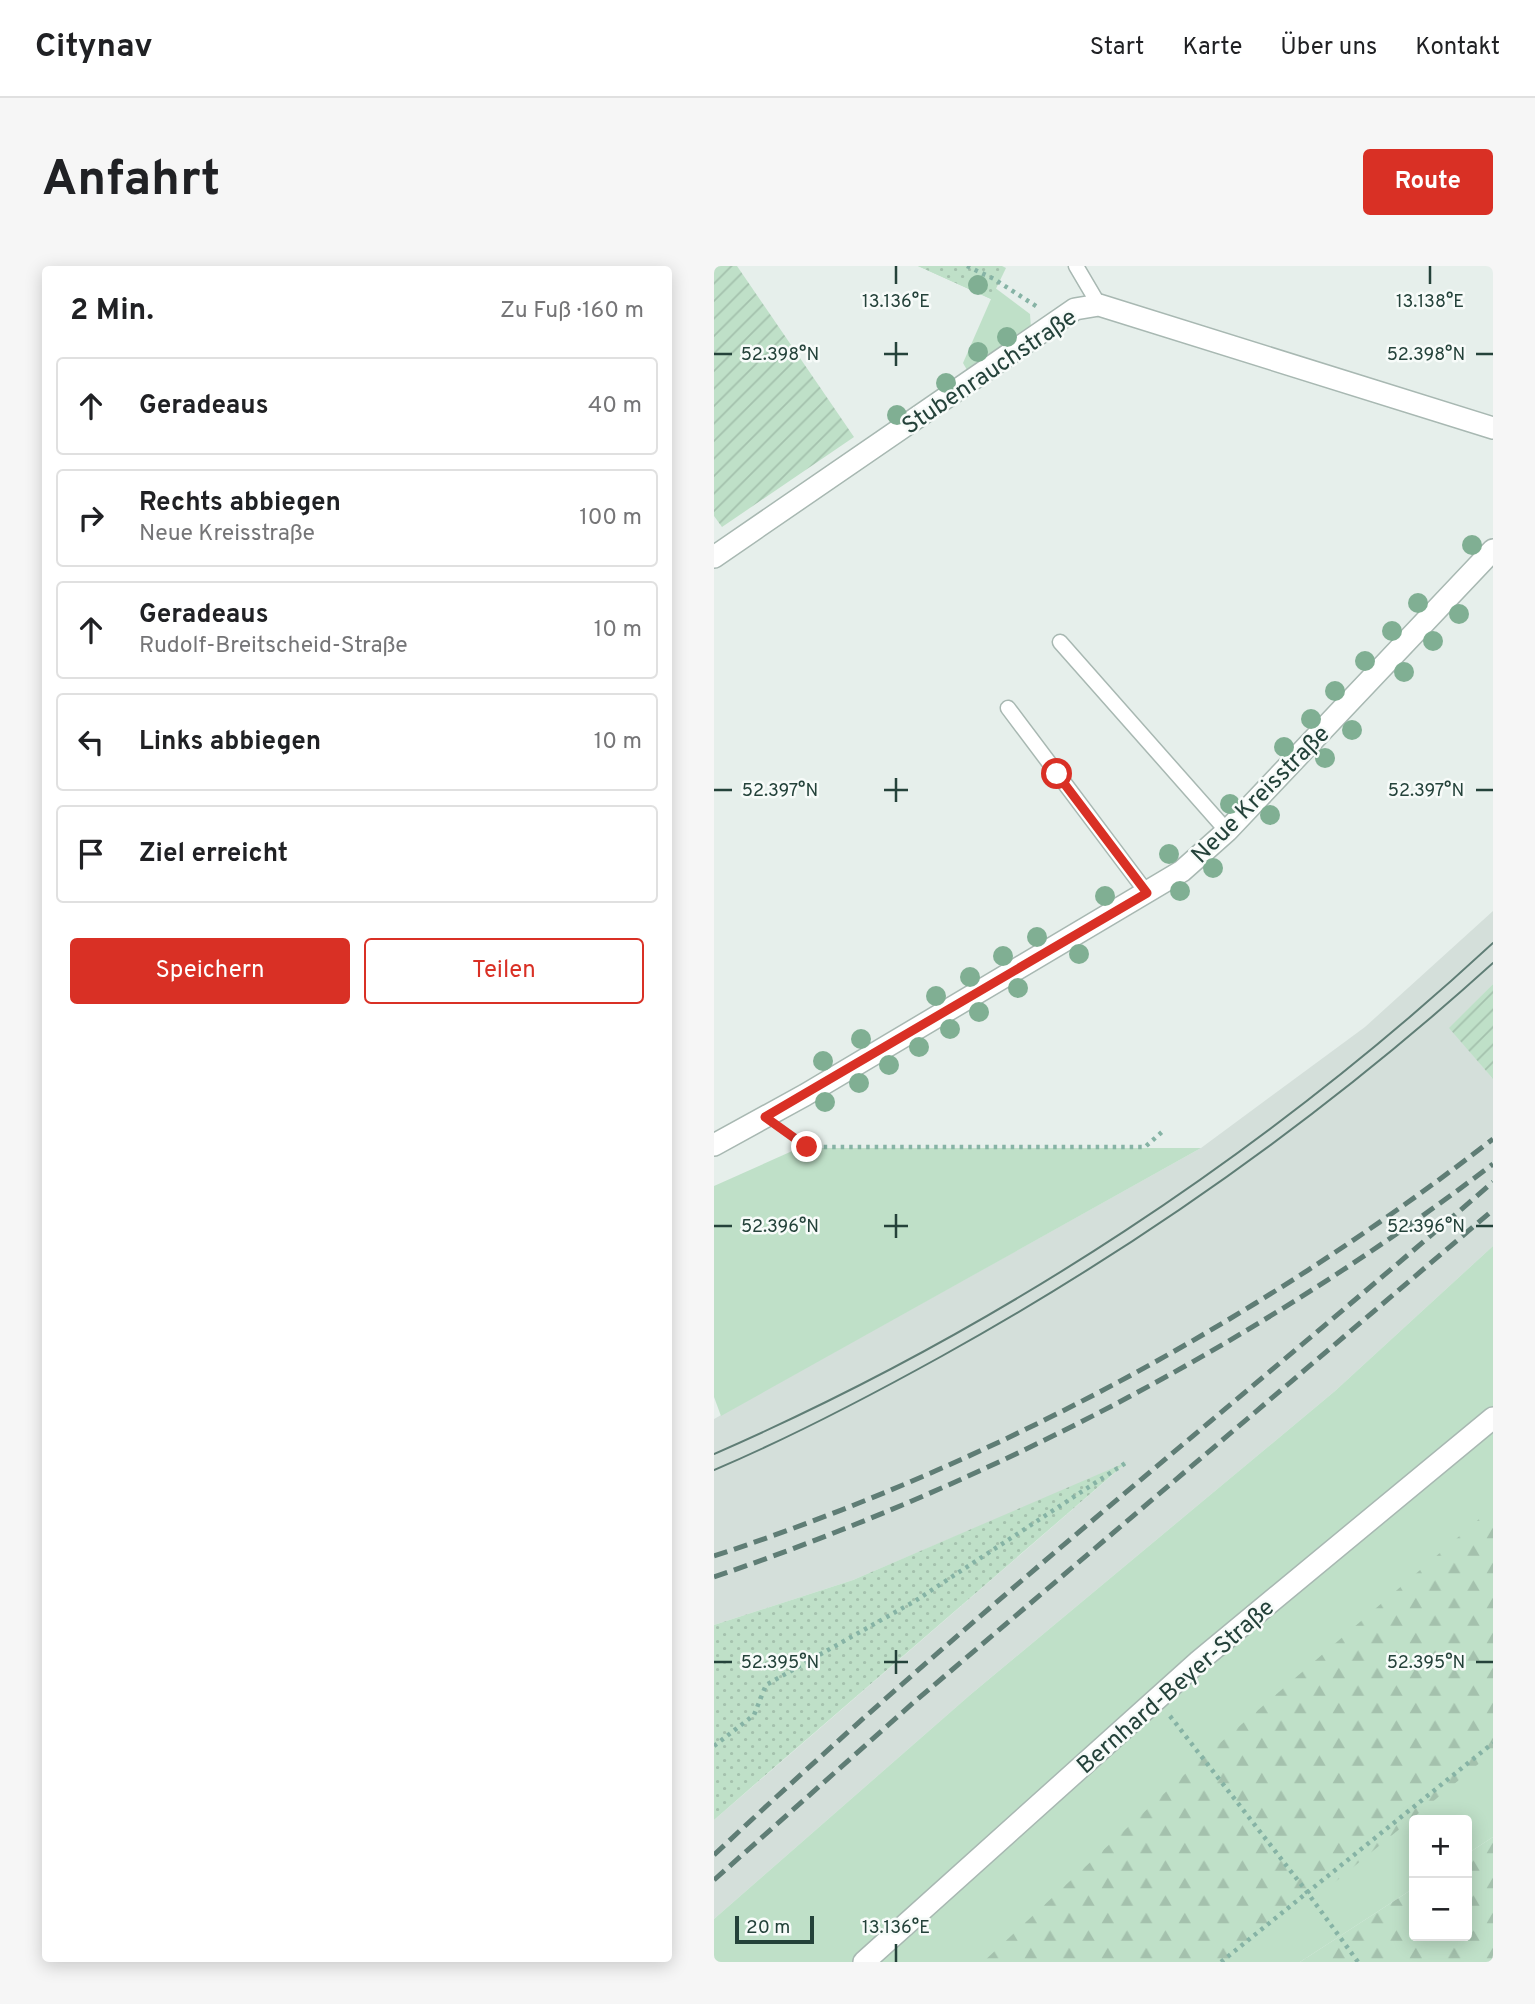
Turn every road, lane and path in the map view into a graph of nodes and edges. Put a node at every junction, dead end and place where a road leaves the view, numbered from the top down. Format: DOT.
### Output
graph roads {
  1 [pos="967,266"];
  2 [pos="1076,266"];
  3 [pos="1099,305"];
  4 [pos="1055,323"];
  5 [pos="1493,428"];
  6 [pos="1493,550"];
  7 [pos="714,557"];
  8 [pos="1060,642"];
  9 [pos="1009,708"];
  10 [pos="1227,831"];
  11 [pos="1147,893"];
  12 [pos="765,1117"];
  13 [pos="1163,1130"];
  14 [pos="714,1145"];
  15 [pos="1493,1418"];
  16 [pos="1127,1462"];
  17 [pos="1157,1699"];
  18 [pos="1493,1743"];
  19 [pos="714,1746"];
  20 [pos="1307,1892"];
  21 [pos="864,1962"];
  22 [pos="1221,1962"];
  23 [pos="1358,1962"];
  1 -- 4 [label="path"];
  2 -- 3 [label="lane"];
  3 -- 4 [label="street, Stubenrauchstraße"];
  3 -- 5 [label="street, Stubenrauchstraße"];
  4 -- 7 [label="street, Stubenrauchstraße"];
  6 -- 10 [label="street, Neue Kreisstraße"];
  8 -- 10 [label="lane"];
  9 -- 11 [label="lane"];
  10 -- 11 [label="street, Neue Kreisstraße"];
  11 -- 12 [label="street, Neue Kreisstraße"];
  12 -- 13 [label="path"];
  12 -- 14 [label="street, Neue Kreisstraße"];
  15 -- 17 [label="street, Bernhard-Beyer-Straße"];
  16 -- 19 [label="path"];
  17 -- 20 [label="path"];
  17 -- 21 [label="street, Bernhard-Beyer-Straße"];
  18 -- 20 [label="path"];
  20 -- 22 [label="path"];
  20 -- 23 [label="path"];
}
